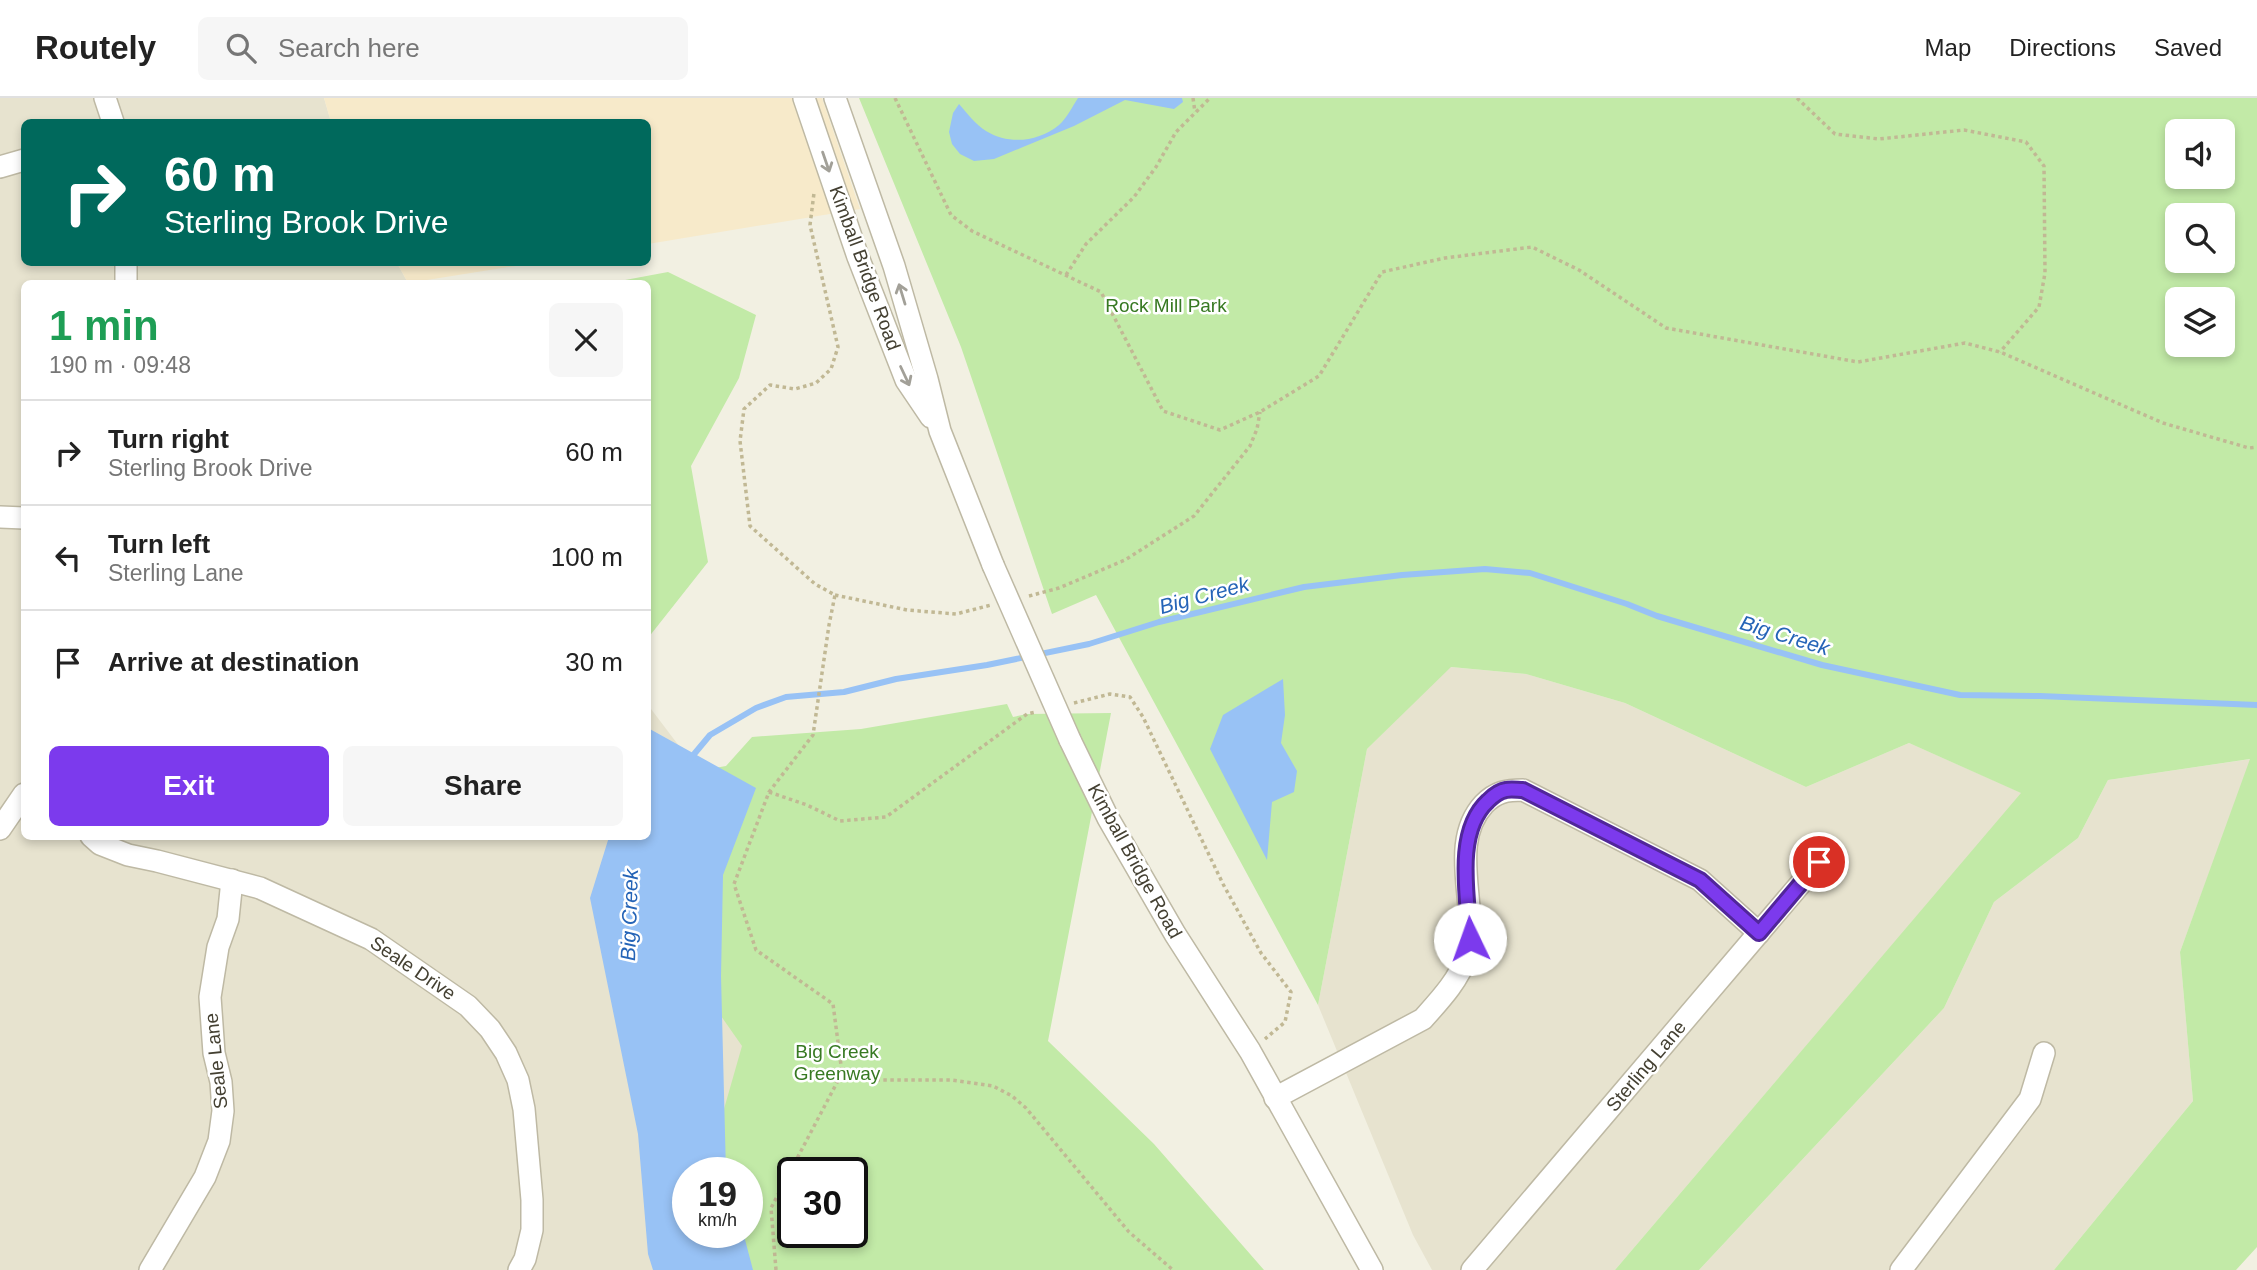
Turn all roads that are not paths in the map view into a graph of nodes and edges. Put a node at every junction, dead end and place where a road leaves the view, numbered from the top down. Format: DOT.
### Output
graph roads {
  1 [pos="105,98"];
  2 [pos="804,98"];
  3 [pos="835,98"];
  4 [pos="112,119"];
  5 [pos="21,161"];
  6 [pos="0,167"];
  7 [pos="940,431"];
  8 [pos="0,517"];
  9 [pos="21,519"];
  10 [pos="21,798"];
  11 [pos="0,830"];
  12 [pos="96,840"];
  13 [pos="1819,862"];
  14 [pos="232,880"];
  15 [pos="1759,933"];
  16 [pos="2044,1053"];
  17 [pos="1275,1098"];
  18 [pos="150,1270"];
  19 [pos="519,1270"];
  20 [pos="1372,1270"];
  21 [pos="1472,1270"];
  22 [pos="1901,1270"];
  1 -- 4 [label="street"];
  2 -- 7 [label="street, Kimball Bridge Road, one-way"];
  7 -- 3 [label="street, Kimball Bridge Road, one-way"];
  5 -- 6 [label="street"];
  7 -- 17 [label="street, Kimball Bridge Road, bridge"];
  8 -- 9 [label="street"];
  10 -- 11 [label="street"];
  12 -- 14 [label="street, Seale Drive"];
  13 -- 15 [label="street, Sterling Lane"];
  14 -- 18 [label="street, Seale Lane"];
  14 -- 19 [label="street, Seale Drive"];
  15 -- 17 [label="street"];
  15 -- 21 [label="street, Sterling Lane"];
  16 -- 22 [label="street"];
  17 -- 20 [label="street, Kimball Bridge Road"];
}
